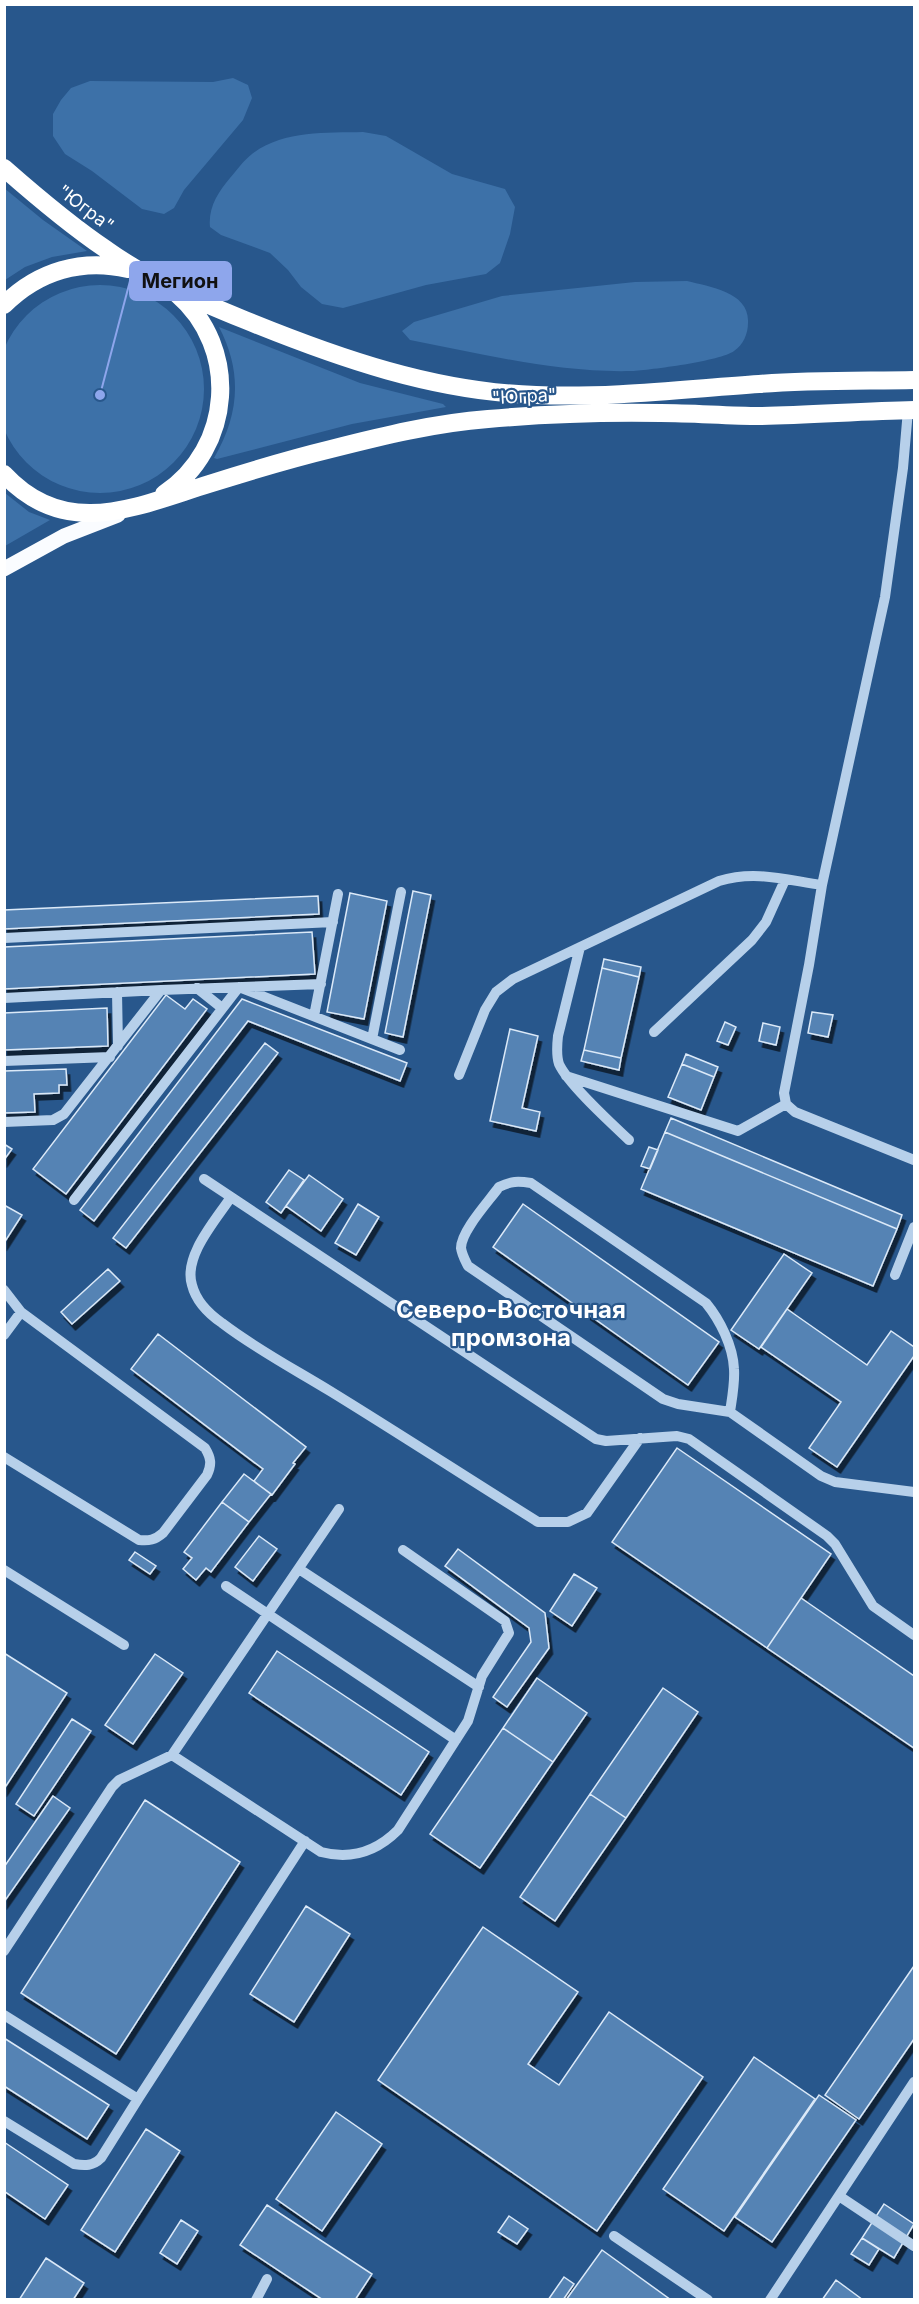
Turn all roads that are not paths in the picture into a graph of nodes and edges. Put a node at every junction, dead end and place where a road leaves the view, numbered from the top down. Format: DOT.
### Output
graph roads {
  1 [pos="4,168"];
  2 [pos="152,278"];
  3 [pos="4,305"];
  4 [pos="915,380"];
  5 [pos="911,410"];
  6 [pos="4,474"];
  7 [pos="143,505"];
  8 [pos="4,569"];
  9 [pos="785,880"];
  10 [pos="822,885"];
  11 [pos="401,892"];
  12 [pos="338,894"];
  13 [pos="333,922"];
  14 [pos="4,938"];
  15 [pos="580,947"];
  16 [pos="321,984"];
  17 [pos="238,987"];
  18 [pos="197,988"];
  19 [pos="161,990"];
  20 [pos="117,992"];
  21 [pos="4,998"];
  22 [pos="222,1008"];
  23 [pos="314,1016"];
  24 [pos="654,1032"];
  25 [pos="372,1039"];
  26 [pos="118,1046"];
  27 [pos="400,1050"];
  28 [pos="110,1057"];
  29 [pos="4,1061"];
  30 [pos="459,1075"];
  31 [pos="566,1076"];
  32 [pos="786,1104"];
  33 [pos="4,1122"];
  34 [pos="629,1140"];
  35 [pos="915,1160"];
  36 [pos="204,1179"];
  37 [pos="231,1197"];
  38 [pos="74,1200"];
  39 [pos="915,1227"];
  40 [pos="895,1275"];
  41 [pos="4,1290"];
  42 [pos="21,1312"];
  43 [pos="4,1335"];
  44 [pos="730,1412"];
  45 [pos="640,1438"];
  46 [pos="4,1457"];
  47 [pos="915,1492"];
  48 [pos="339,1509"];
  49 [pos="403,1550"];
  50 [pos="298,1569"];
  51 [pos="4,1570"];
  52 [pos="226,1586"];
  53 [pos="268,1614"];
  54 [pos="915,1635"];
  55 [pos="124,1645"];
  56 [pos="479,1687"];
  57 [pos="456,1740"];
  58 [pos="172,1755"];
  59 [pos="305,1841"];
  60 [pos="4,1951"];
  61 [pos="4,2015"];
  62 [pos="915,2082"];
  63 [pos="138,2099"];
  64 [pos="4,2121"];
  65 [pos="839,2196"];
  66 [pos="614,2236"];
  67 [pos="915,2246"];
  68 [pos="267,2279"];
  69 [pos="256,2300"];
  70 [pos="708,2300"];
  71 [pos="770,2300"];
  1 -- 2 [label="highway, \"Югра\""];
  2 -- 3 [label="highway, \"Югра\""];
  2 -- 4 [label="highway, \"Югра\""];
  2 -- 7 [label="highway, \"Югра\""];
  5 -- 7 [label="highway, \"Югра\""];
  5 -- 10 [label="street"];
  6 -- 7 [label="highway, \"Югра\""];
  7 -- 8 [label="main road"];
  9 -- 10 [label="street"];
  9 -- 15 [label="street"];
  9 -- 24 [label="street"];
  10 -- 32 [label="street"];
  11 -- 25 [label="street"];
  12 -- 13 [label="street"];
  13 -- 14 [label="street"];
  13 -- 16 [label="street"];
  15 -- 30 [label="street"];
  15 -- 31 [label="street"];
  16 -- 17 [label="street"];
  16 -- 23 [label="street"];
  17 -- 18 [label="street"];
  17 -- 22 [label="street"];
  17 -- 23 [label="street"];
  18 -- 19 [label="street"];
  18 -- 22 [label="street"];
  19 -- 20 [label="street"];
  19 -- 26 [label="street"];
  20 -- 21 [label="street"];
  20 -- 26 [label="street"];
  22 -- 38 [label="street"];
  23 -- 25 [label="street"];
  25 -- 27 [label="street"];
  26 -- 28 [label="street"];
  28 -- 29 [label="street"];
  28 -- 33 [label="street"];
  31 -- 32 [label="street"];
  31 -- 34 [label="street"];
  32 -- 35 [label="street"];
  36 -- 37 [label="street"];
  37 -- 45 [label="street"];
  37 -- 45 [label="street"];
  39 -- 40 [label="street"];
  41 -- 42 [label="street"];
  42 -- 43 [label="street"];
  42 -- 46 [label="street"];
  44 -- 44 [label="street"];
  44 -- 47 [label="street"];
  45 -- 54 [label="street"];
  48 -- 50 [label="street"];
  49 -- 56 [label="street"];
  50 -- 53 [label="street"];
  50 -- 56 [label="street"];
  51 -- 55 [label="street"];
  52 -- 53 [label="street"];
  53 -- 57 [label="street"];
  53 -- 58 [label="street"];
  56 -- 57 [label="street"];
  57 -- 59 [label="street"];
  58 -- 59 [label="street"];
  58 -- 60 [label="street"];
  59 -- 63 [label="street"];
  61 -- 63 [label="street"];
  62 -- 65 [label="street"];
  63 -- 64 [label="street"];
  65 -- 67 [label="street"];
  65 -- 71 [label="street"];
  66 -- 70 [label="street"];
  68 -- 69 [label="street"];
}
